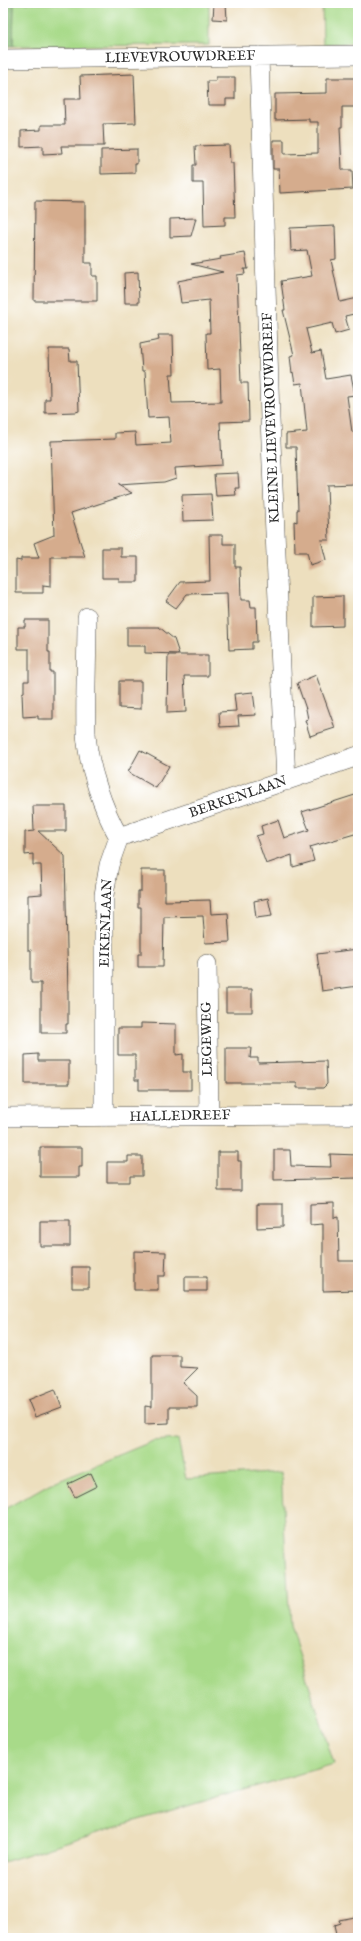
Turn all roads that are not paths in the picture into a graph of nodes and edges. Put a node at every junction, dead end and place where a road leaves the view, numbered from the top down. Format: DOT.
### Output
graph roads {
  1 [pos="259,56"];
  2 [pos="358,56"];
  3 [pos="3,59"];
  4 [pos="87,617"];
  5 [pos="358,756"];
  6 [pos="286,781"];
  7 [pos="119,837"];
  8 [pos="207,964"];
  9 [pos="209,1115"];
  10 [pos="358,1115"];
  11 [pos="104,1117"];
  12 [pos="3,1118"];
  1 -- 2 [label="street, LIEVEVROUWDREEF"];
  1 -- 3 [label="street, LIEVEVROUWDREEF"];
  1 -- 6 [label="street, KLEINE LIEVEVROUWDREEF"];
  4 -- 7 [label="street"];
  5 -- 6 [label="street, BERKENLAAN"];
  6 -- 7 [label="street, BERKENLAAN"];
  7 -- 11 [label="street, EIKENLAAN"];
  8 -- 9 [label="street, LEGEWEG"];
  9 -- 10 [label="street, HALLEDREEF"];
  9 -- 11 [label="street, HALLEDREEF"];
  11 -- 12 [label="street, HALLEDREEF"];
}
